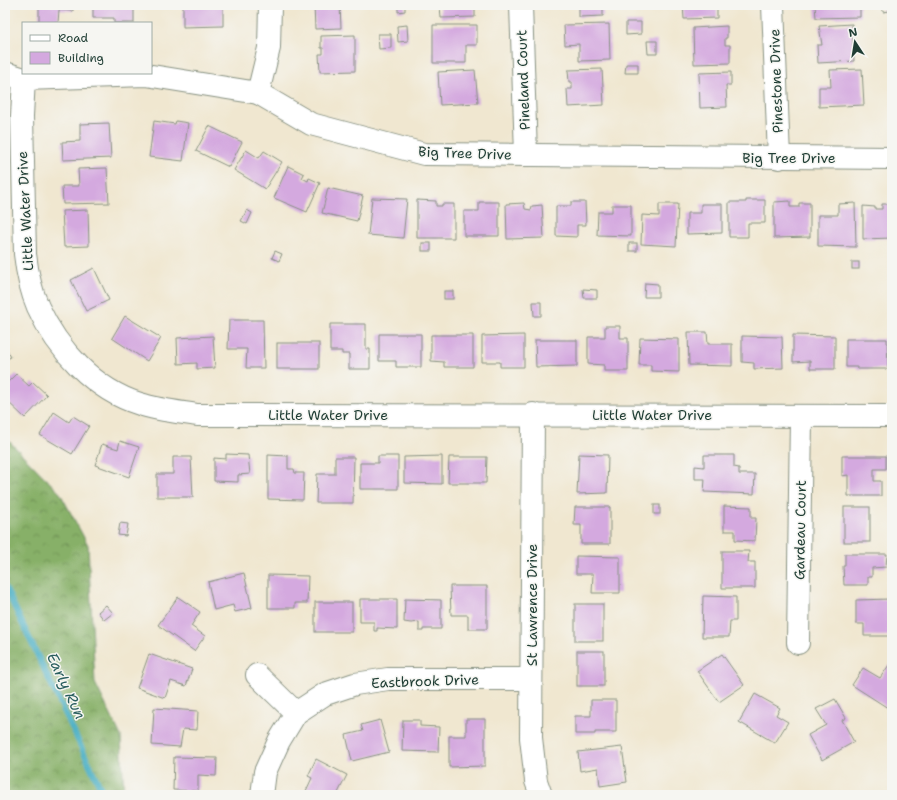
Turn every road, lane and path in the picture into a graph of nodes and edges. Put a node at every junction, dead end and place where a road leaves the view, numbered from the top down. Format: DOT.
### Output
graph roads {
  1 [pos="270,5"];
  2 [pos="520,5"];
  3 [pos="773,5"];
  4 [pos="14,76"];
  5 [pos="258,93"];
  6 [pos="526,155"];
  7 [pos="779,158"];
  8 [pos="892,158"];
  9 [pos="533,414"];
  10 [pos="801,416"];
  11 [pos="892,416"];
  12 [pos="798,643"];
  13 [pos="257,675"];
  14 [pos="531,679"];
  15 [pos="296,713"];
  16 [pos="262,795"];
  17 [pos="541,795"];
  1 -- 5 [label="street"];
  2 -- 6 [label="street, Pineland Court"];
  3 -- 7 [label="street, Pinestone Drive"];
  4 -- 5 [label="street, Big Tree Drive"];
  4 -- 9 [label="street, Little Water Drive"];
  5 -- 6 [label="street, Big Tree Drive"];
  6 -- 7 [label="street, Big Tree Drive"];
  7 -- 8 [label="street, Big Tree Drive"];
  9 -- 10 [label="street, Little Water Drive"];
  9 -- 14 [label="street, St Lawrence Drive"];
  10 -- 11 [label="street, Little Water Drive"];
  10 -- 12 [label="street, Gardeau Court"];
  13 -- 15 [label="street"];
  14 -- 15 [label="street, Eastbrook Drive"];
  14 -- 17 [label="street, St Lawrence Drive"];
  15 -- 16 [label="street, Eastbrook Drive"];
}
